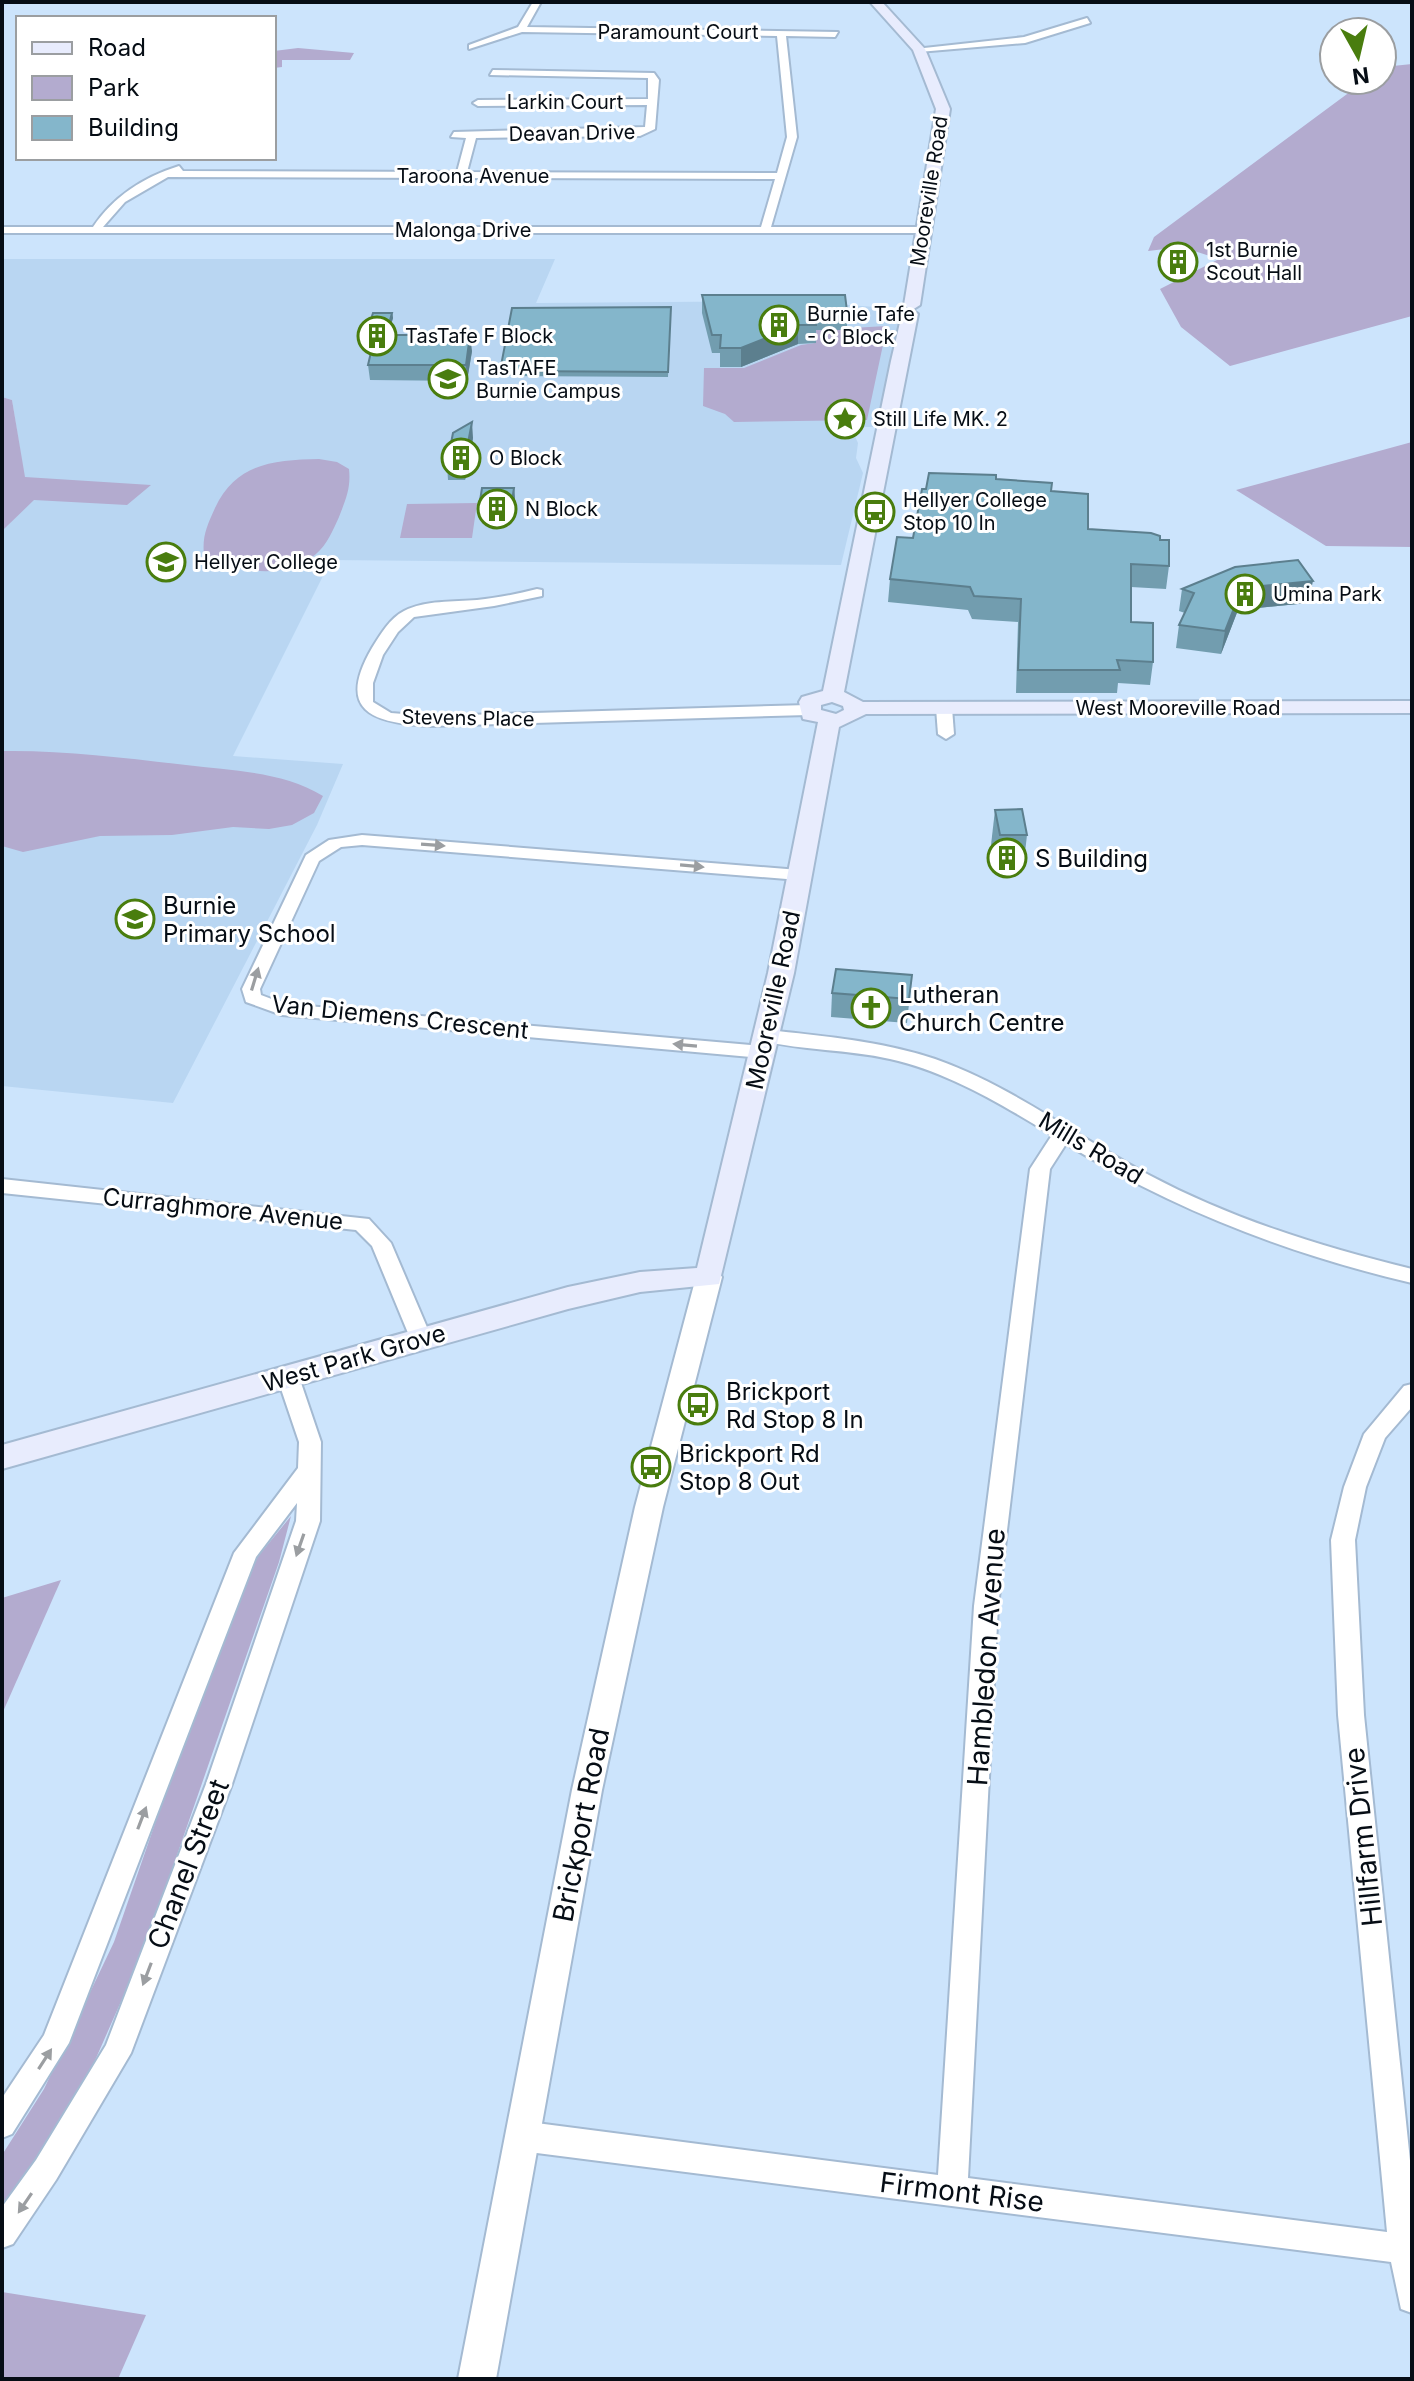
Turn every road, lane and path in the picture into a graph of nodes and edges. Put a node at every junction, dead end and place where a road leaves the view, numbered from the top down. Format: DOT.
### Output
graph roads {
  1 [pos="537,2"];
  2 [pos="876,2"];
  3 [pos="1087,21"];
  4 [pos="521,29"];
  5 [pos="781,32"];
  6 [pos="835,34"];
  7 [pos="472,47"];
  8 [pos="919,49"];
  9 [pos="493,73"];
  10 [pos="652,102"];
  11 [pos="478,103"];
  12 [pos="454,135"];
  13 [pos="472,135"];
  14 [pos="194,164"];
  15 [pos="166,174"];
  16 [pos="461,176"];
  17 [pos="781,176"];
  18 [pos="2,230"];
  19 [pos="96,230"];
  20 [pos="765,230"];
  21 [pos="925,230"];
  22 [pos="537,593"];
  23 [pos="1412,707"];
  24 [pos="944,708"];
  25 [pos="824,709"];
  26 [pos="946,734"];
  27 [pos="799,875"];
  28 [pos="765,1044"];
  29 [pos="1066,1134"];
  30 [pos="2,1186"];
  31 [pos="1412,1276"];
  32 [pos="709,1277"];
  33 [pos="421,1339"];
  34 [pos="288,1377"];
  35 [pos="1412,1392"];
  36 [pos="2,1457"];
  37 [pos="311,1468"];
  38 [pos="2,2124"];
  39 [pos="521,2136"];
  40 [pos="952,2191"];
  41 [pos="2,2233"];
  42 [pos="1404,2249"];
  43 [pos="1412,2298"];
  44 [pos="477,2379"];
  1 -- 4 [label="street"];
  2 -- 8 [label="main road, Mooreville Road"];
  3 -- 8 [label="street"];
  4 -- 5 [label="street, Paramount Court"];
  4 -- 7 [label="street"];
  5 -- 6 [label="street, Paramount Court"];
  5 -- 17 [label="street"];
  8 -- 21 [label="main road, Mooreville Road"];
  9 -- 10 [label="street, Deavan Drive"];
  10 -- 11 [label="street, Larkin Court"];
  10 -- 13 [label="street, Deavan Drive"];
  12 -- 13 [label="street, Deavan Drive"];
  13 -- 16 [label="street"];
  14 -- 15 [label="street"];
  15 -- 16 [label="street, Taroona Avenue"];
  15 -- 19 [label="street"];
  16 -- 17 [label="street, Taroona Avenue"];
  17 -- 20 [label="street"];
  18 -- 19 [label="street, Malonga Drive"];
  19 -- 20 [label="street, Malonga Drive"];
  20 -- 21 [label="street, Malonga Drive"];
  21 -- 25 [label="main road, Mooreville Road"];
  22 -- 25 [label="street, Stevens Place"];
  23 -- 24 [label="main road, West Mooreville Road"];
  24 -- 25 [label="main road, West Mooreville Road"];
  24 -- 26 [label="street"];
  25 -- 27 [label="main road, Mooreville Road"];
  27 -- 28 [label="main road, Mooreville Road"];
  28 -- 27 [label="street, Van Diemens Crescent, one-way"];
  28 -- 29 [label="street, Mills Road"];
  28 -- 32 [label="main road, Mooreville Road"];
  29 -- 31 [label="street, Mills Road"];
  29 -- 40 [label="street, Hambledon Avenue"];
  30 -- 33 [label="street, Curraghmore Avenue"];
  32 -- 33 [label="main road, West Park Grove"];
  32 -- 39 [label="street, Brickport Road"];
  33 -- 34 [label="main road, West Park Grove"];
  34 -- 36 [label="main road, West Park Grove"];
  34 -- 37 [label="street, Chanel Street"];
  35 -- 42 [label="street, Hillfarm Drive"];
  38 -- 37 [label="street, one-way"];
  37 -- 41 [label="street, Chanel Street, one-way"];
  39 -- 40 [label="street, Firmont Rise"];
  39 -- 44 [label="street, Brickport Road"];
  40 -- 42 [label="street, Firmont Rise"];
  42 -- 43 [label="street, Hillfarm Drive"];
}
